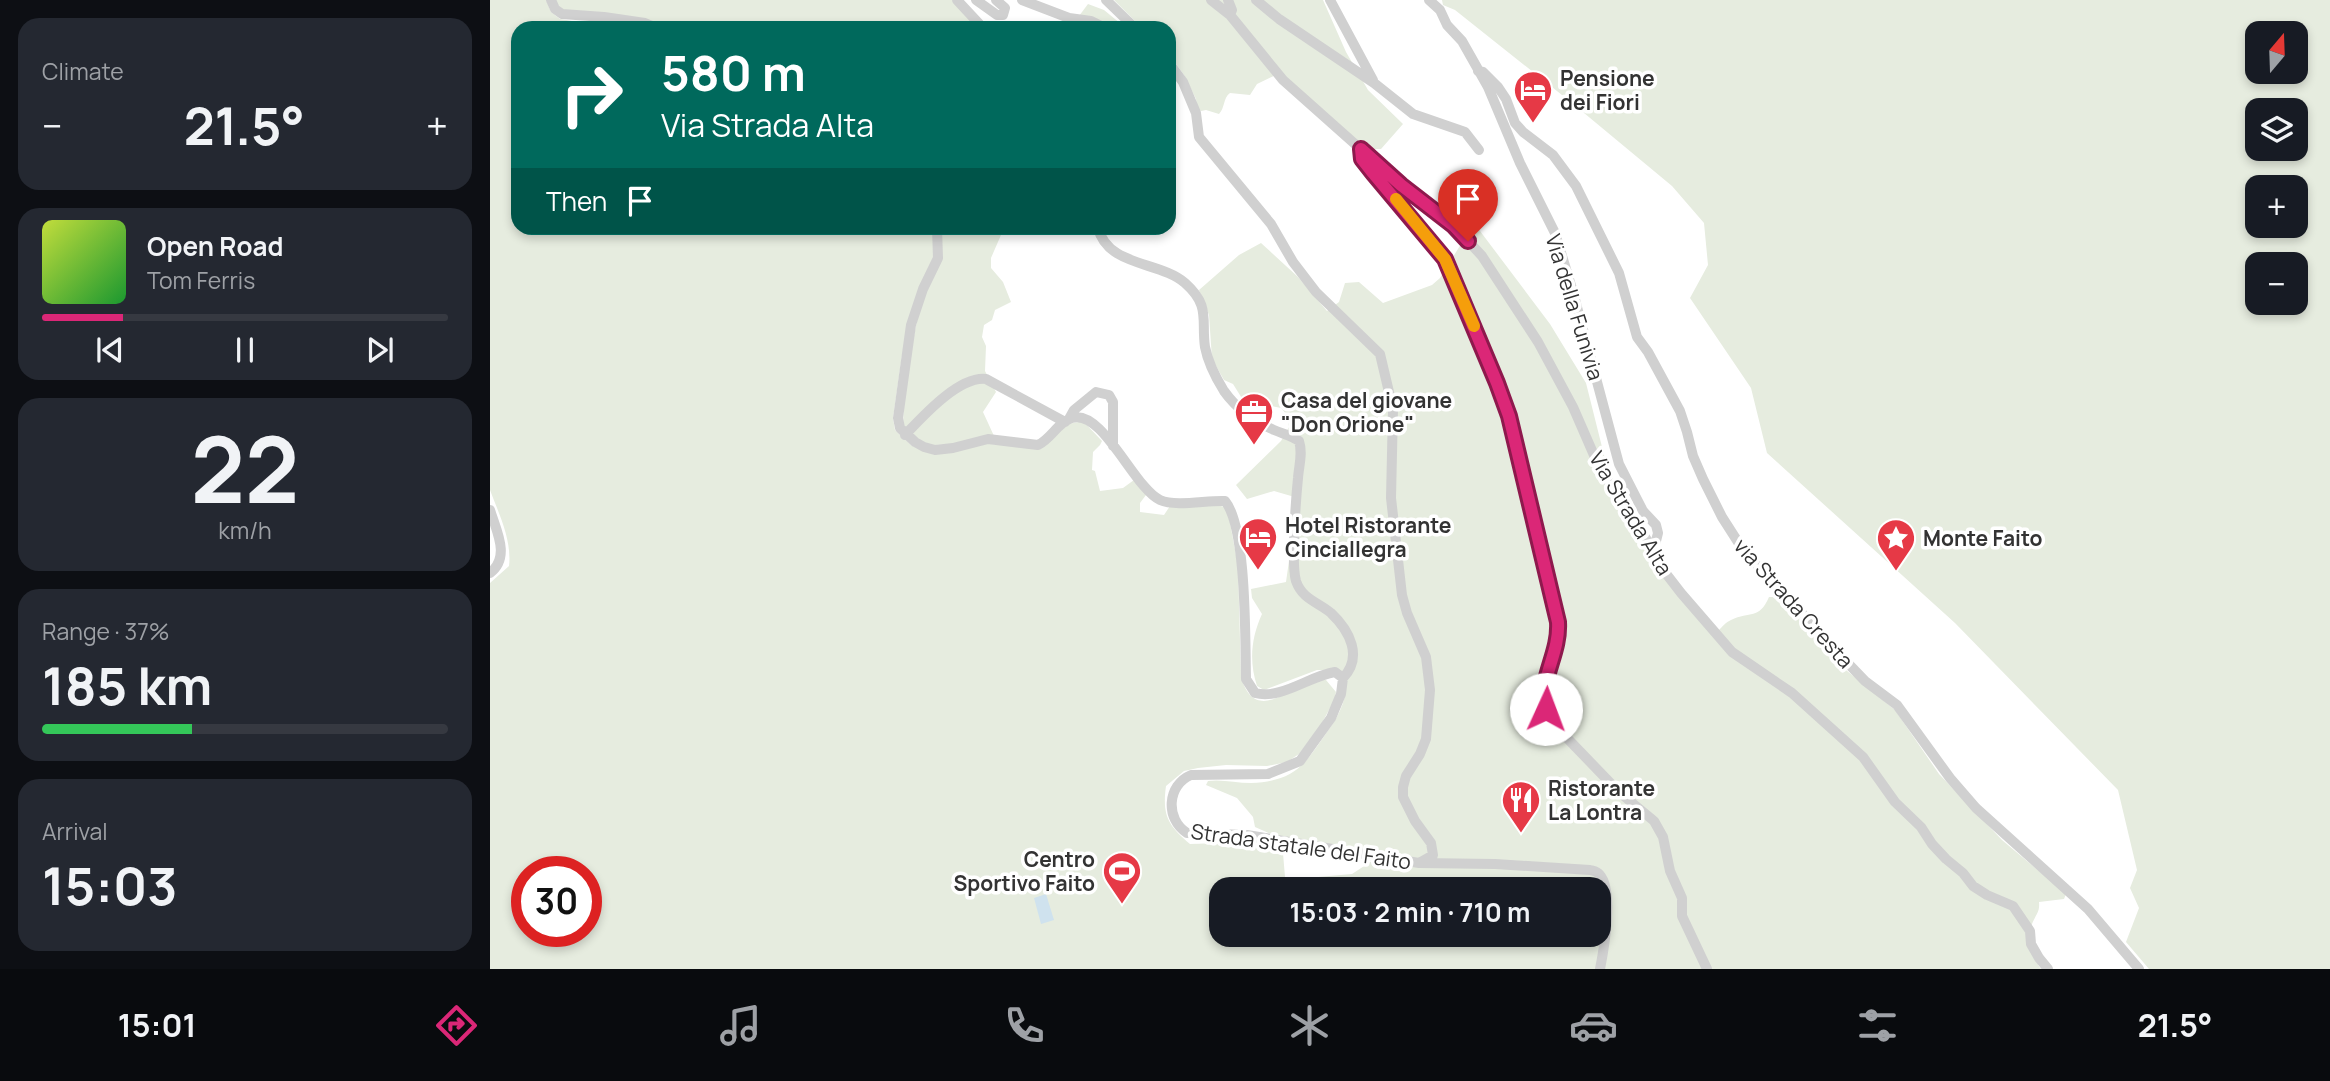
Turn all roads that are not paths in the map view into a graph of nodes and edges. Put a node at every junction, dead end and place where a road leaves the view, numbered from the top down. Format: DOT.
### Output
graph roads {
  1 [pos="551,0"];
  2 [pos="957,0"];
  3 [pos="976,0"];
  4 [pos="996,0"];
  5 [pos="1022,0"];
  6 [pos="1106,0"];
  7 [pos="1211,0"];
  8 [pos="1228,0"];
  9 [pos="1256,0"];
  10 [pos="1330,0"];
  11 [pos="1429,0"];
  12 [pos="1230,15"];
  13 [pos="633,21"];
  14 [pos="976,21"];
  15 [pos="1091,21"];
  16 [pos="1128,21"];
  17 [pos="1478,71"];
  18 [pos="1176,72"];
  19 [pos="1374,83"];
  20 [pos="1361,149"];
  21 [pos="1479,150"];
  22 [pos="937,235"];
  23 [pos="1102,235"];
  24 [pos="1067,421"];
  25 [pos="905,435"];
  26 [pos="1113,446"];
  27 [pos="490,510"];
  28 [pos="1651,547"];
  29 [pos="490,573"];
  30 [pos="1343,678"];
  31 [pos="1419,863"];
  32 [pos="1600,969"];
  33 [pos="1707,969"];
  34 [pos="2048,969"];
  35 [pos="2139,969"];
  1 -- 13 [label="street"];
  2 -- 14 [label="street"];
  3 -- 4 [label="street"];
  5 -- 15 [label="street"];
  6 -- 16 [label="street"];
  7 -- 12 [label="street, Via Strada Alta"];
  8 -- 12 [label="street"];
  9 -- 19 [label="street"];
  10 -- 19 [label="street"];
  11 -- 17 [label="street, Via della Funivia"];
  12 -- 20 [label="street, Via Strada Alta"];
  17 -- 28 [label="street, Via della Funivia"];
  17 -- 35 [label="street, via Strada Cresta"];
  18 -- 31 [label="street, Strada statale del Faito"];
  19 -- 21 [label="street"];
  20 -- 28 [label="street, Via Strada Alta"];
  20 -- 33 [label="street"];
  22 -- 25 [label="street"];
  23 -- 30 [label="street"];
  24 -- 25 [label="street"];
  24 -- 25 [label="street"];
  24 -- 26 [label="street"];
  24 -- 26 [label="street"];
  26 -- 30 [label="street"];
  27 -- 29 [label="street"];
  28 -- 34 [label="street, Via Strada Alta"];
  30 -- 31 [label="street, Strada statale del Faito"];
  31 -- 32 [label="street"];
}
